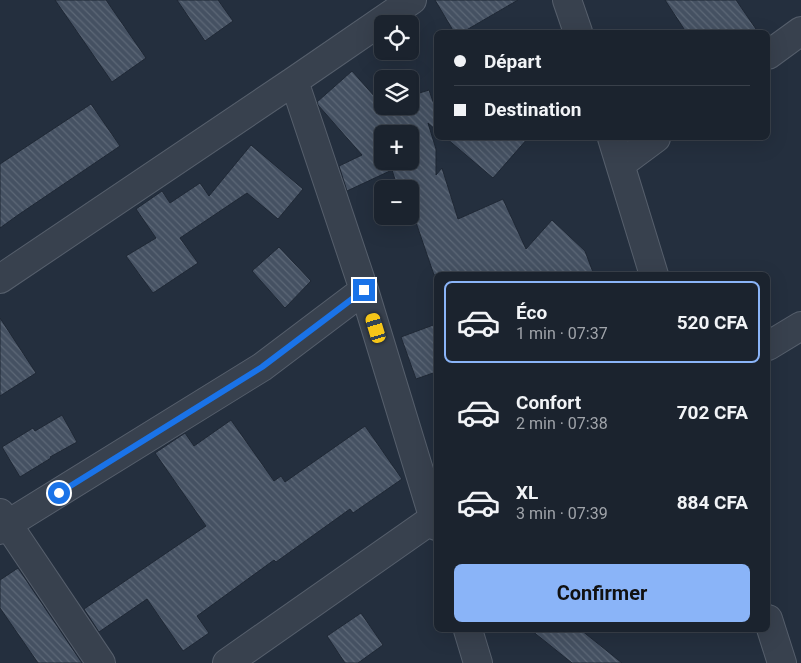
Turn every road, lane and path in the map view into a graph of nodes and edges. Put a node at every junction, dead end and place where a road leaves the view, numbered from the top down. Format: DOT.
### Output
graph roads {
  1 [pos="412,0"];
  2 [pos="567,0"];
  3 [pos="577,30"];
  4 [pos="801,31"];
  5 [pos="770,54"];
  6 [pos="294,81"];
  7 [pos="613,140"];
  8 [pos="653,140"];
  9 [pos="621,164"];
  10 [pos="653,272"];
  11 [pos="0,279"];
  12 [pos="364,290"];
  13 [pos="801,326"];
  14 [pos="770,345"];
  15 [pos="434,519"];
  16 [pos="3,522"];
  17 [pos="434,523"];
  18 [pos="770,626"];
  19 [pos="469,632"];
  20 [pos="801,654"];
  21 [pos="101,663"];
  22 [pos="227,663"];
  23 [pos="478,663"];
  24 [pos="782,663"];
  25 [pos="788,663"];
  1 -- 6 [label="street"];
  2 -- 3 [label="street"];
  4 -- 5 [label="street"];
  6 -- 11 [label="street"];
  6 -- 12 [label="street"];
  7 -- 9 [label="street"];
  8 -- 9 [label="street"];
  9 -- 10 [label="street"];
  12 -- 15 [label="street"];
  12 -- 16 [label="street"];
  13 -- 14 [label="street"];
  16 -- 21 [label="street"];
  17 -- 22 [label="street"];
  18 -- 24 [label="street"];
  19 -- 23 [label="street"];
  20 -- 25 [label="street"];
}
